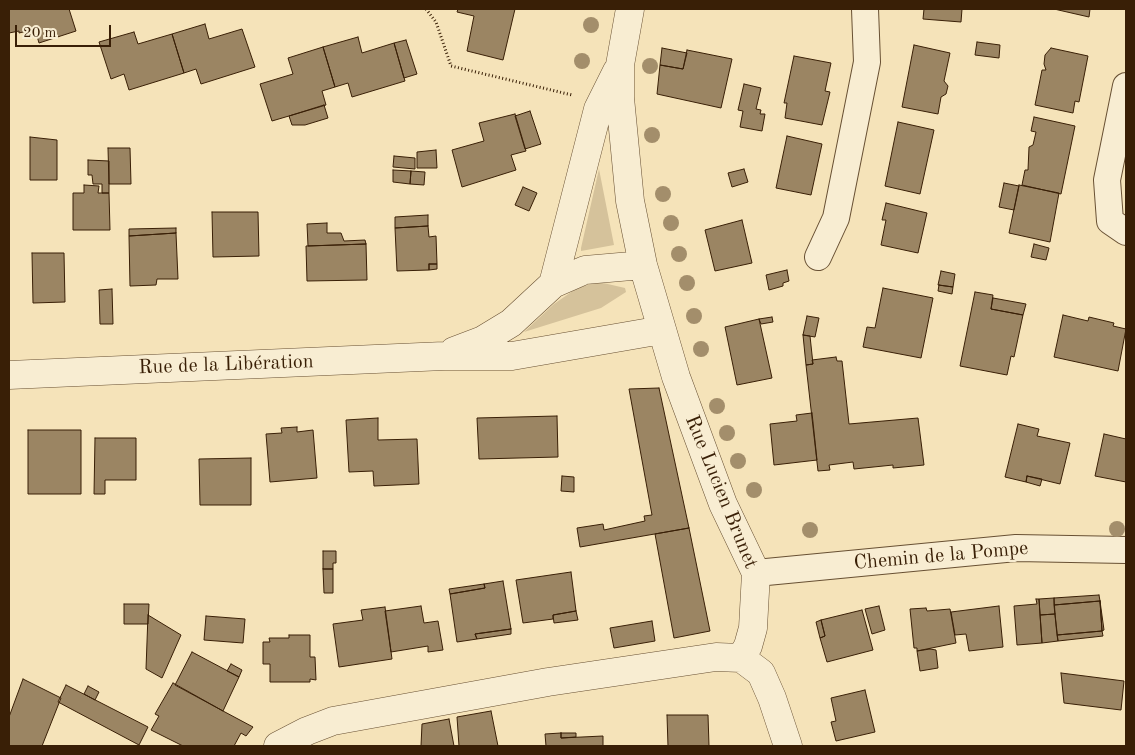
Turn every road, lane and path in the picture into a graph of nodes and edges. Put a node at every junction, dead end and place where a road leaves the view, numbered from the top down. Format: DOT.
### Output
graph roads {
  1 [pos="426,9"];
  2 [pos="630,9"];
  3 [pos="864,9"];
  4 [pos="620,65"];
  5 [pos="1126,86"];
  6 [pos="602,102"];
  7 [pos="1126,232"];
  8 [pos="818,258"];
  9 [pos="643,265"];
  10 [pos="553,284"];
  11 [pos="662,330"];
  12 [pos="444,356"];
  13 [pos="9,374"];
  14 [pos="1126,550"];
  15 [pos="756,573"];
  16 [pos="741,658"];
  17 [pos="278,746"];
  18 [pos="788,746"];
  1 -- 6 [label="path"];
  2 -- 4 [label="street, Rue Lucien Brunet"];
  3 -- 8 [label="street"];
  4 -- 6 [label="street"];
  4 -- 9 [label="street, Rue Lucien Brunet"];
  5 -- 7 [label="street"];
  6 -- 10 [label="street"];
  9 -- 10 [label="street, Rue de la Libération"];
  9 -- 11 [label="street, Rue Lucien Brunet"];
  10 -- 12 [label="street, Rue de la Libération"];
  11 -- 12 [label="street, Rue de la Libération"];
  11 -- 15 [label="street, Rue Lucien Brunet"];
  12 -- 13 [label="street, Rue de la Libération"];
  14 -- 15 [label="street, Chemin de la Pompe"];
  15 -- 16 [label="street, Rue Lucien Brunet"];
  16 -- 17 [label="street"];
  16 -- 18 [label="street"];
}
